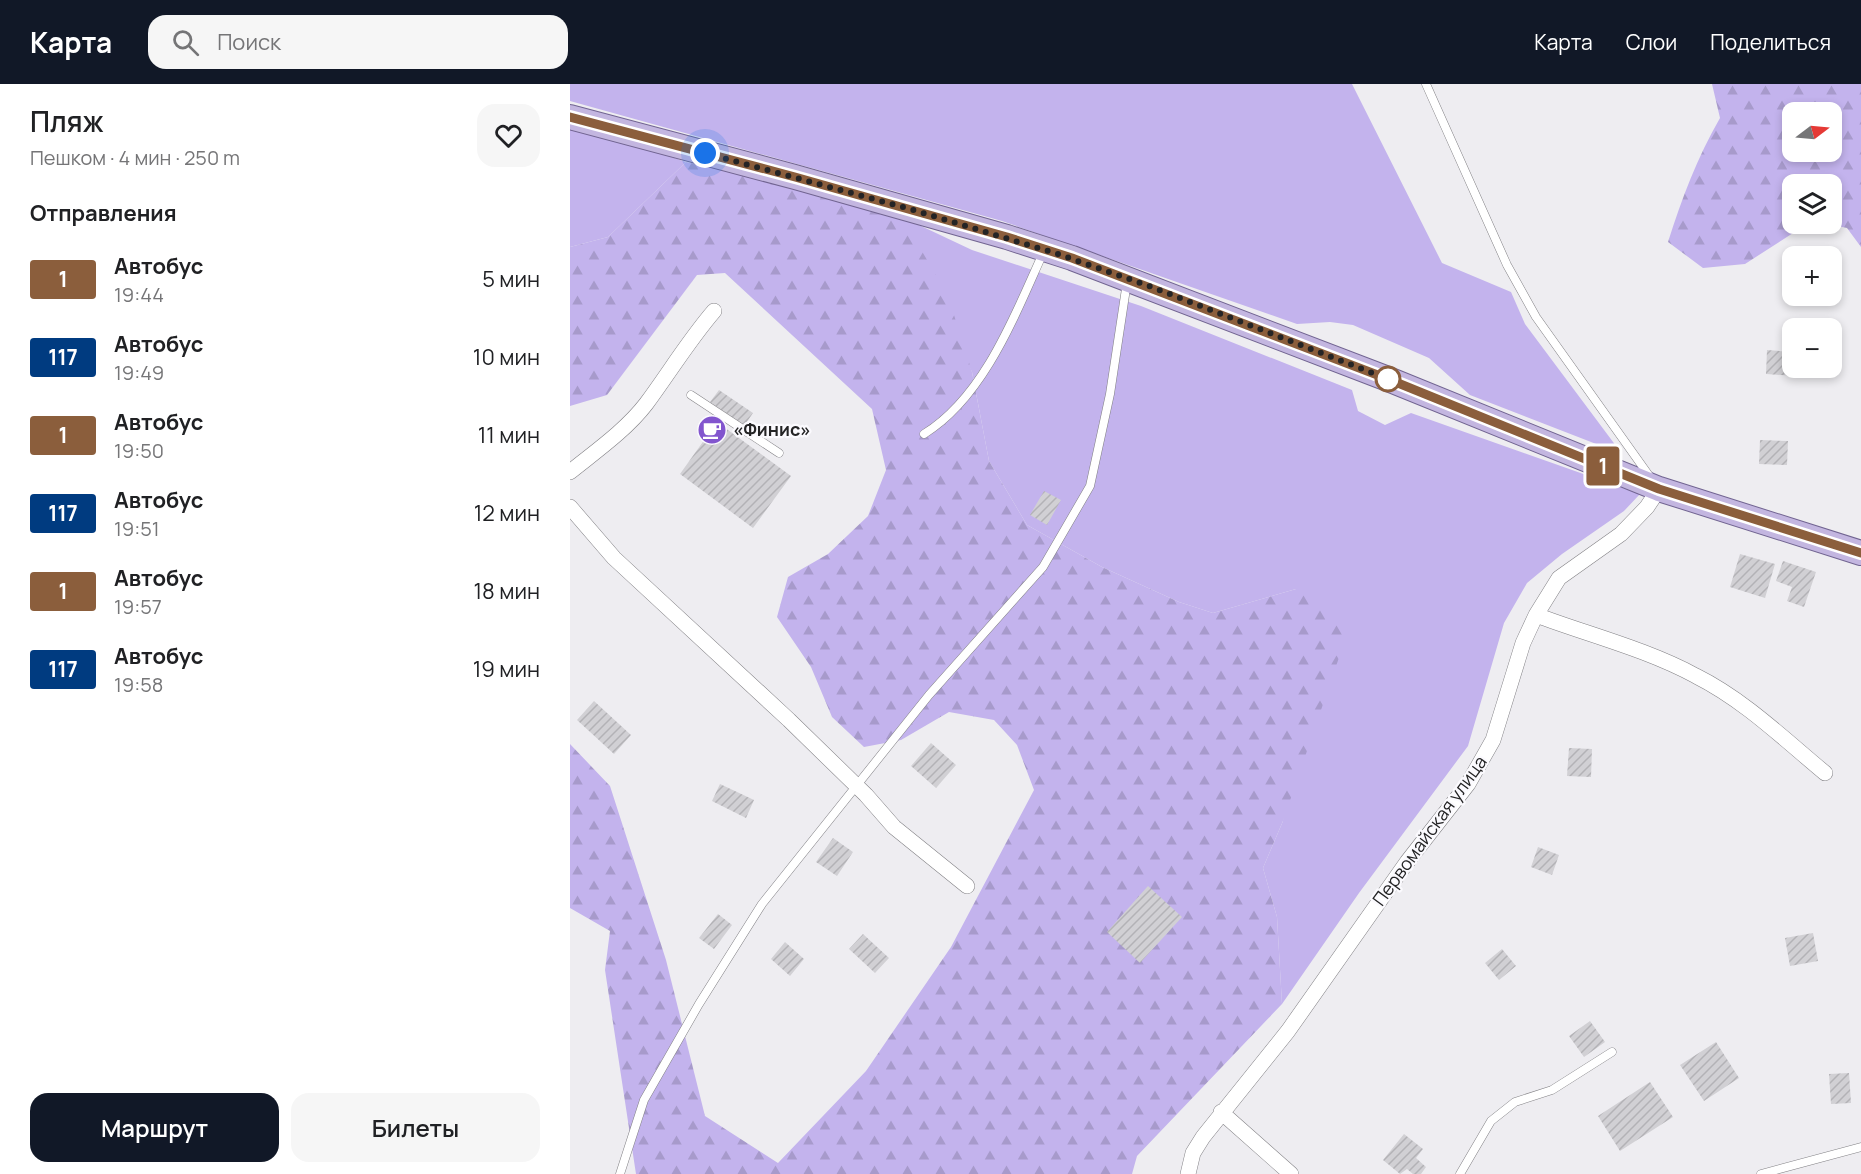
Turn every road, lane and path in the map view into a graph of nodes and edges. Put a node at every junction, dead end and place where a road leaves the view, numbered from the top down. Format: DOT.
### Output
graph roads {
  1 [pos="1426,84"];
  2 [pos="570,117"];
  3 [pos="1045,249"];
  4 [pos="1128,278"];
  5 [pos="714,310"];
  6 [pos="692,395"];
  7 [pos="924,434"];
  8 [pos="779,453"];
  9 [pos="570,472"];
  10 [pos="1659,489"];
  11 [pos="570,507"];
  12 [pos="1861,553"];
  13 [pos="1536,615"];
  14 [pos="1825,773"];
  15 [pos="858,787"];
  16 [pos="967,886"];
  17 [pos="1612,1052"];
  18 [pos="1221,1112"];
  19 [pos="1861,1148"];
  20 [pos="620,1174"];
  21 [pos="1188,1174"];
  22 [pos="1291,1174"];
  23 [pos="1460,1174"];
  24 [pos="1761,1174"];
  1 -- 10 [label="lane"];
  2 -- 3 [label="main road"];
  3 -- 4 [label="main road"];
  3 -- 7 [label="lane"];
  4 -- 10 [label="main road"];
  4 -- 15 [label="lane"];
  5 -- 9 [label="street"];
  6 -- 8 [label="lane"];
  10 -- 12 [label="main road"];
  10 -- 13 [label="street, Первомайская улица"];
  11 -- 15 [label="street"];
  13 -- 14 [label="street"];
  13 -- 18 [label="street, Первомайская улица"];
  15 -- 16 [label="street"];
  15 -- 20 [label="lane"];
  17 -- 23 [label="lane"];
  18 -- 21 [label="street, Первомайская улица"];
  18 -- 22 [label="street"];
  19 -- 24 [label="lane"];
}
